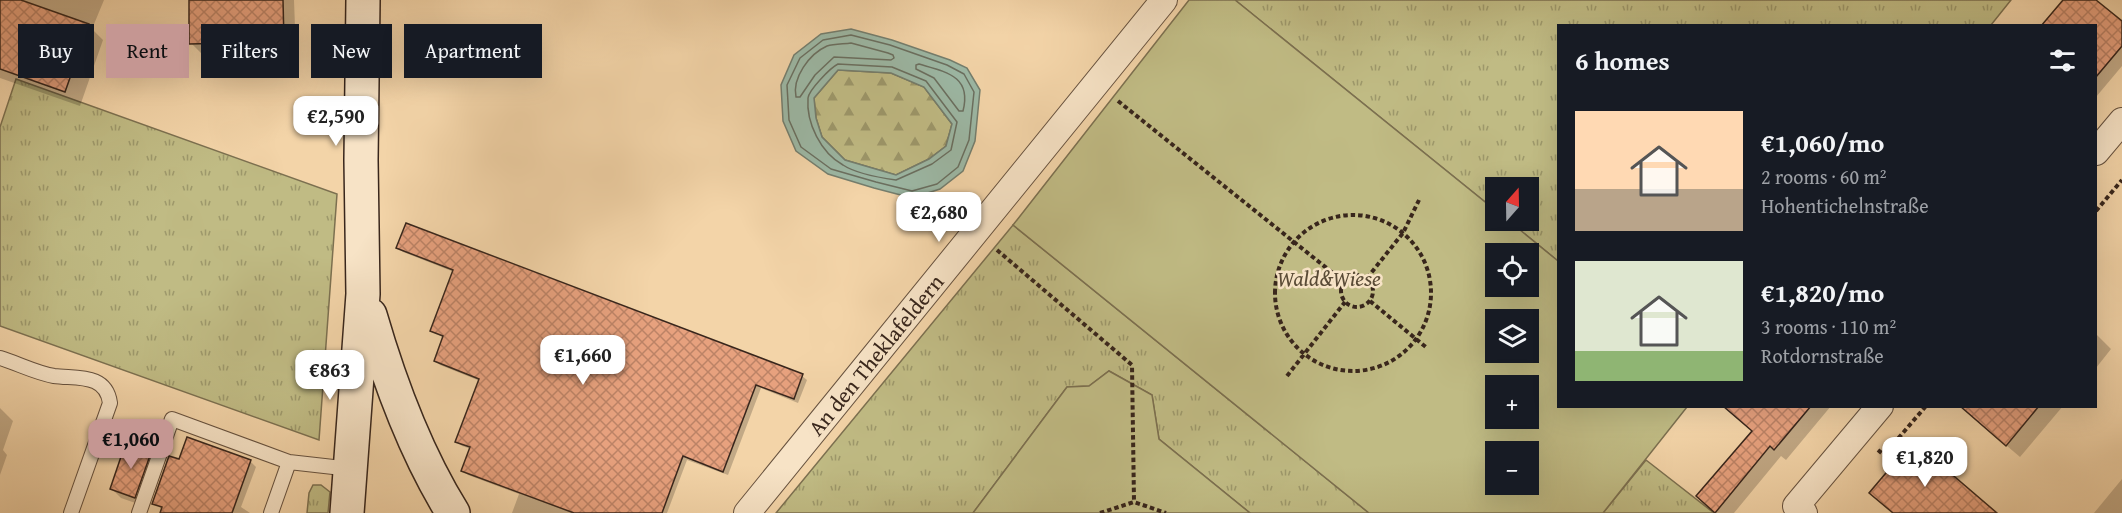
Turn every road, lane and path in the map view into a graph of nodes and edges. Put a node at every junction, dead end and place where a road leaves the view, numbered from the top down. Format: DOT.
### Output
graph roads {
  1 [pos="363,0"];
  2 [pos="1164,0"];
  3 [pos="1097,82"];
  4 [pos="2122,121"];
  5 [pos="2097,151"];
  6 [pos="2122,180"];
  7 [pos="1419,200"];
  8 [pos="2097,210"];
  9 [pos="976,232"];
  10 [pos="1403,233"];
  11 [pos="1294,241"];
  12 [pos="1367,278"];
  13 [pos="1344,282"];
  14 [pos="363,294"];
  15 [pos="1370,301"];
  16 [pos="1345,302"];
  17 [pos="1417,340"];
  18 [pos="1426,348"];
  19 [pos="1304,354"];
  20 [pos="0,358"];
  21 [pos="1287,376"];
  22 [pos="1878,408"];
  23 [pos="1924,408"];
  24 [pos="1884,455"];
  25 [pos="290,462"];
  26 [pos="351,469"];
  27 [pos="1134,502"];
  28 [pos="1800,509"];
  29 [pos="71,513"];
  30 [pos="139,513"];
  31 [pos="271,513"];
  32 [pos="347,513"];
  33 [pos="453,513"];
  34 [pos="747,513"];
  35 [pos="1100,513"];
  36 [pos="1166,513"];
  1 -- 14 [label="main road"];
  2 -- 3 [label="street, An den Theklafeldern"];
  3 -- 9 [label="street, An den Theklafeldern"];
  3 -- 11 [label="path"];
  4 -- 5 [label="street"];
  6 -- 8 [label="path"];
  7 -- 10 [label="path"];
  9 -- 27 [label="path"];
  9 -- 34 [label="street, An den Theklafeldern"];
  10 -- 11 [label="path"];
  10 -- 12 [label="path"];
  10 -- 17 [label="path"];
  11 -- 13 [label="path"];
  11 -- 19 [label="path"];
  12 -- 13 [label="path"];
  12 -- 15 [label="path"];
  13 -- 16 [label="path"];
  14 -- 26 [label="main road"];
  14 -- 33 [label="main road"];
  15 -- 16 [label="path"];
  15 -- 17 [label="path"];
  16 -- 19 [label="path"];
  17 -- 18 [label="path"];
  17 -- 19 [label="path"];
  19 -- 21 [label="path"];
  20 -- 29 [label="lane"];
  22 -- 28 [label="street"];
  23 -- 24 [label="path"];
  25 -- 26 [label="lane"];
  25 -- 30 [label="lane"];
  25 -- 31 [label="lane"];
  26 -- 32 [label="main road"];
  27 -- 35 [label="path"];
  27 -- 36 [label="path"];
}
